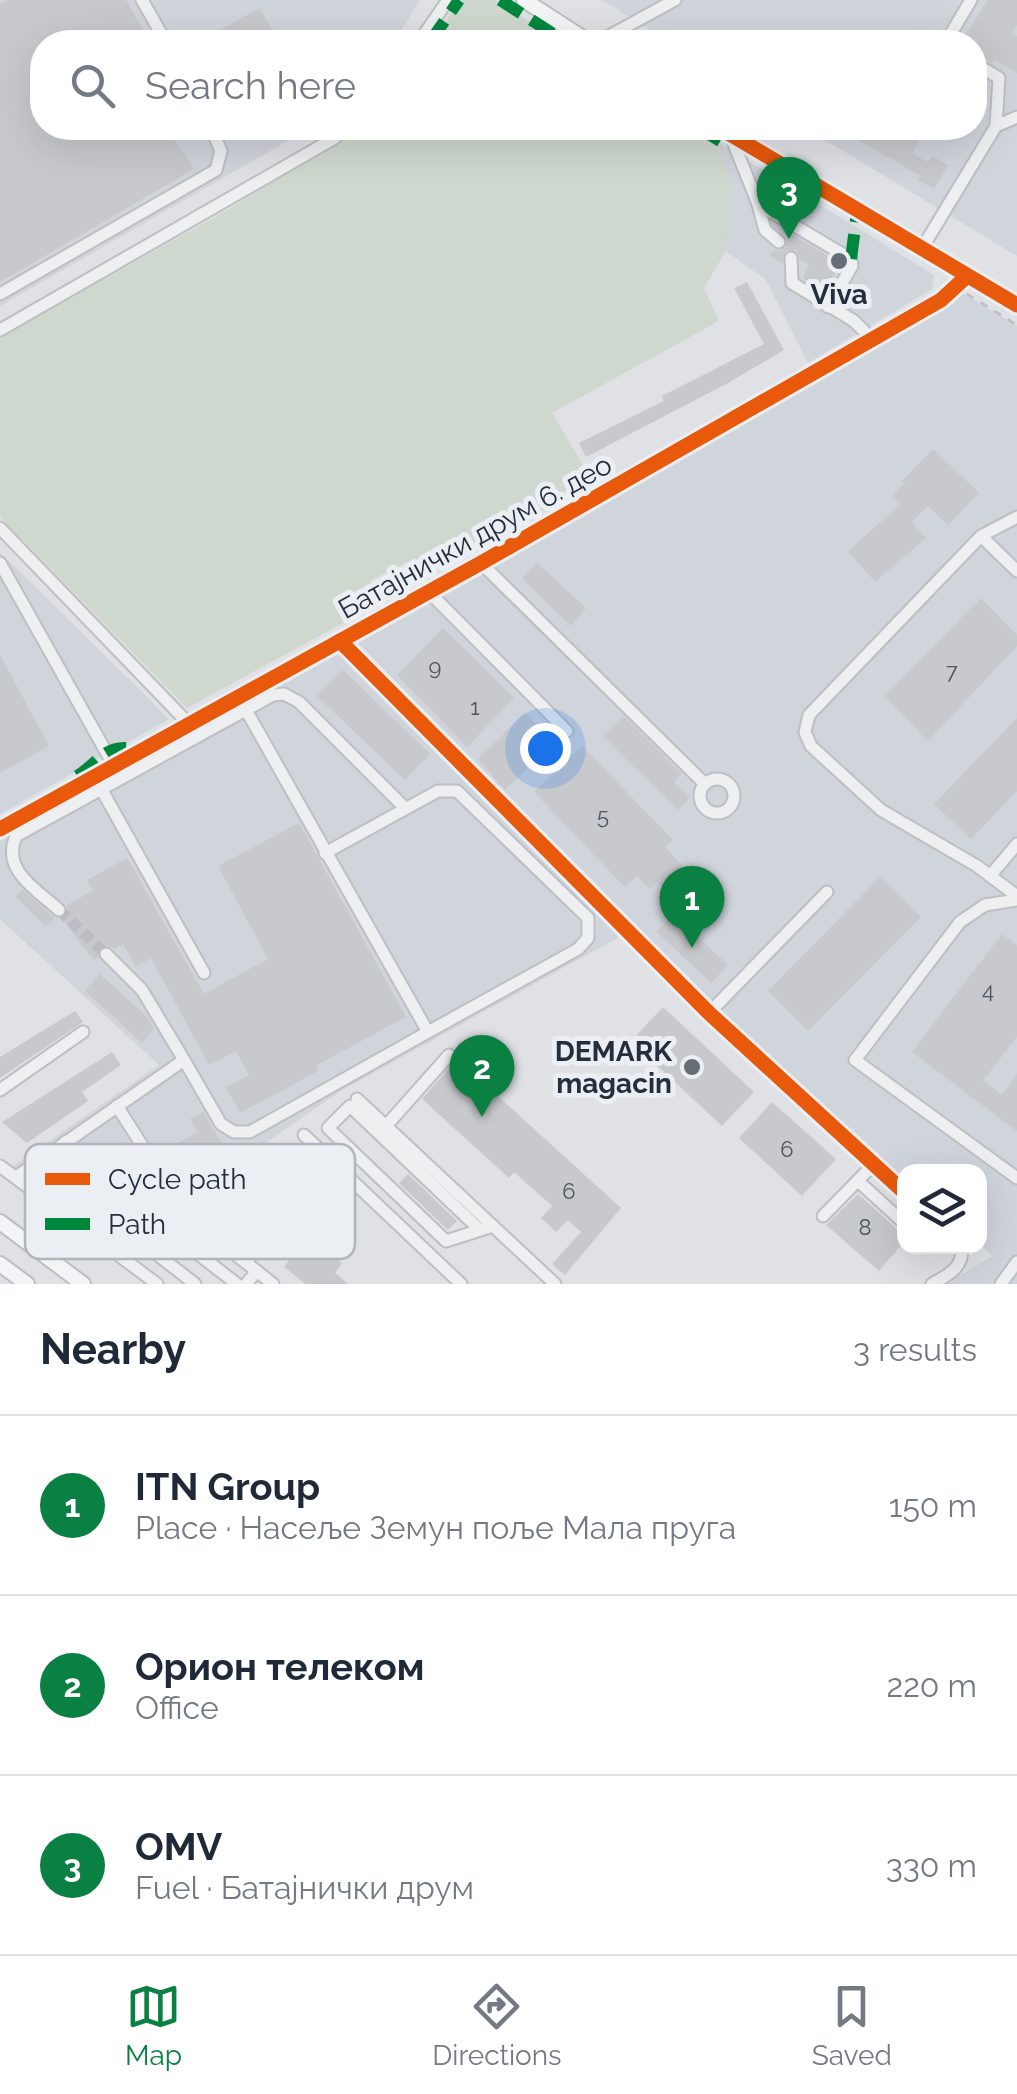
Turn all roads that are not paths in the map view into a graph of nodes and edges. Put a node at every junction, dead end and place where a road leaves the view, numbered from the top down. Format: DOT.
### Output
graph roads {
  1 [pos="142,0"];
  2 [pos="448,0"];
  3 [pos="524,0"];
  4 [pos="676,0"];
  5 [pos="970,0"];
  6 [pos="159,30"];
  7 [pos="427,30"];
  8 [pos="570,30"];
  9 [pos="620,30"];
  10 [pos="953,30"];
  11 [pos="987,71"];
  12 [pos="1017,116"];
  13 [pos="996,126"];
  14 [pos="216,140"];
  15 [pos="330,140"];
  16 [pos="733,140"];
  17 [pos="741,140"];
  18 [pos="758,204"];
  19 [pos="779,242"];
  20 [pos="921,250"];
  21 [pos="791,258"];
  22 [pos="962,282"];
  23 [pos="0,294"];
  24 [pos="1017,306"];
  25 [pos="828,307"];
  26 [pos="0,330"];
  27 [pos="873,340"];
  28 [pos="1017,517"];
  29 [pos="0,528"];
  30 [pos="981,536"];
  31 [pos="481,563"];
  32 [pos="0,564"];
  33 [pos="1017,571"];
  34 [pos="429,592"];
  35 [pos="340,641"];
  36 [pos="246,710"];
  37 [pos="189,724"];
  38 [pos="567,731"];
  39 [pos="114,766"];
  40 [pos="95,776"];
  41 [pos="705,784"];
  42 [pos="102,790"];
  43 [pos="406,808"];
  44 [pos="0,828"];
  45 [pos="1017,844"];
  46 [pos="325,853"];
  47 [pos="990,876"];
  48 [pos="827,892"];
  49 [pos="1017,898"];
  50 [pos="58,910"];
  51 [pos="106,954"];
  52 [pos="204,973"];
  53 [pos="709,1014"];
  54 [pos="83,1032"];
  55 [pos="428,1032"];
  56 [pos="449,1055"];
  57 [pos="184,1060"];
  58 [pos="0,1090"];
  59 [pos="357,1099"];
  60 [pos="117,1106"];
  61 [pos="386,1126"];
  62 [pos="304,1136"];
  63 [pos="65,1142"];
  64 [pos="62,1144"];
  65 [pos="141,1144"];
  66 [pos="312,1144"];
  67 [pos="345,1144"];
  68 [pos="355,1154"];
  69 [pos="874,1164"];
  70 [pos="0,1166"];
  71 [pos="25,1171"];
  72 [pos="16,1177"];
  73 [pos="1017,1178"];
  74 [pos="858,1181"];
  75 [pos="25,1184"];
  76 [pos="355,1184"];
  77 [pos="897,1185"];
  78 [pos="823,1216"];
  79 [pos="897,1216"];
  80 [pos="0,1222"];
  81 [pos="493,1226"];
  82 [pos="480,1230"];
  83 [pos="25,1241"];
  84 [pos="963,1254"];
  85 [pos="49,1259"];
  86 [pos="124,1259"];
  87 [pos="163,1259"];
  88 [pos="204,1259"];
  89 [pos="242,1259"];
  90 [pos="248,1259"];
  91 [pos="246,1262"];
  92 [pos="1017,1262"];
  93 [pos="0,1264"];
  94 [pos="256,1271"];
  95 [pos="27,1284"];
  96 [pos="82,1284"];
  97 [pos="157,1284"];
  98 [pos="194,1284"];
  99 [pos="236,1284"];
  100 [pos="246,1284"];
  101 [pos="273,1284"];
  102 [pos="461,1284"];
  103 [pos="555,1284"];
  104 [pos="932,1284"];
  105 [pos="1000,1284"];
  1 -- 6 [label="street"];
  2 -- 7 [label="street"];
  3 -- 8 [label="main road"];
  4 -- 9 [label="street"];
  5 -- 10 [label="street"];
  11 -- 13 [label="street"];
  12 -- 13 [label="street"];
  13 -- 20 [label="street"];
  14 -- 23 [label="street"];
  15 -- 26 [label="street"];
  16 -- 18 [label="street"];
  17 -- 20 [label="main road"];
  18 -- 19 [label="street"];
  18 -- 25 [label="street"];
  20 -- 22 [label="main road"];
  21 -- 25 [label="street"];
  22 -- 24 [label="main road"];
  22 -- 27 [label="street, Батајнички друм 6. део"];
  25 -- 27 [label="street"];
  27 -- 31 [label="street, Батајнички друм 6. део"];
  28 -- 30 [label="street"];
  29 -- 37 [label="street"];
  30 -- 33 [label="street"];
  30 -- 47 [label="street"];
  31 -- 34 [label="street, Батајнички друм 6. део"];
  31 -- 41 [label="street"];
  32 -- 39 [label="street"];
  34 -- 35 [label="street, Батајнички друм 6. део"];
  34 -- 38 [label="street"];
  35 -- 37 [label="street, Батајнички друм 6. део"];
  35 -- 53 [label="street"];
  36 -- 42 [label="street"];
  36 -- 43 [label="street"];
  36 -- 46 [label="street"];
  37 -- 39 [label="street, Батајнички друм 6. део"];
  39 -- 40 [label="street, Батајнички друм 6. део"];
  40 -- 42 [label="street"];
  40 -- 44 [label="street, Батајнички друм 6. део"];
  42 -- 50 [label="street"];
  42 -- 52 [label="street"];
  43 -- 46 [label="street"];
  43 -- 55 [label="street"];
  45 -- 47 [label="street"];
  46 -- 55 [label="street"];
  47 -- 49 [label="street"];
  48 -- 53 [label="street"];
  49 -- 73 [label="street"];
  51 -- 57 [label="street"];
  53 -- 69 [label="street"];
  54 -- 58 [label="street"];
  55 -- 57 [label="street"];
  56 -- 61 [label="street"];
  57 -- 60 [label="street"];
  59 -- 61 [label="street"];
  60 -- 63 [label="street"];
  60 -- 65 [label="street"];
  61 -- 81 [label="street"];
  62 -- 66 [label="street"];
  63 -- 64 [label="street"];
  67 -- 82 [label="street"];
  68 -- 82 [label="street"];
  69 -- 74 [label="street"];
  69 -- 77 [label="street"];
  70 -- 72 [label="street"];
  71 -- 72 [label="street"];
  72 -- 75 [label="street"];
  74 -- 78 [label="street"];
  74 -- 79 [label="street"];
  76 -- 102 [label="street"];
  80 -- 83 [label="main road"];
  81 -- 82 [label="street"];
  81 -- 103 [label="street"];
  84 -- 104 [label="street"];
  85 -- 96 [label="main road"];
  86 -- 97 [label="street"];
  87 -- 98 [label="street"];
  88 -- 99 [label="street"];
  89 -- 91 [label="street"];
  90 -- 91 [label="street"];
  91 -- 94 [label="street"];
  92 -- 105 [label="street"];
  93 -- 95 [label="main road"];
  94 -- 100 [label="street"];
  94 -- 101 [label="street"];
}
